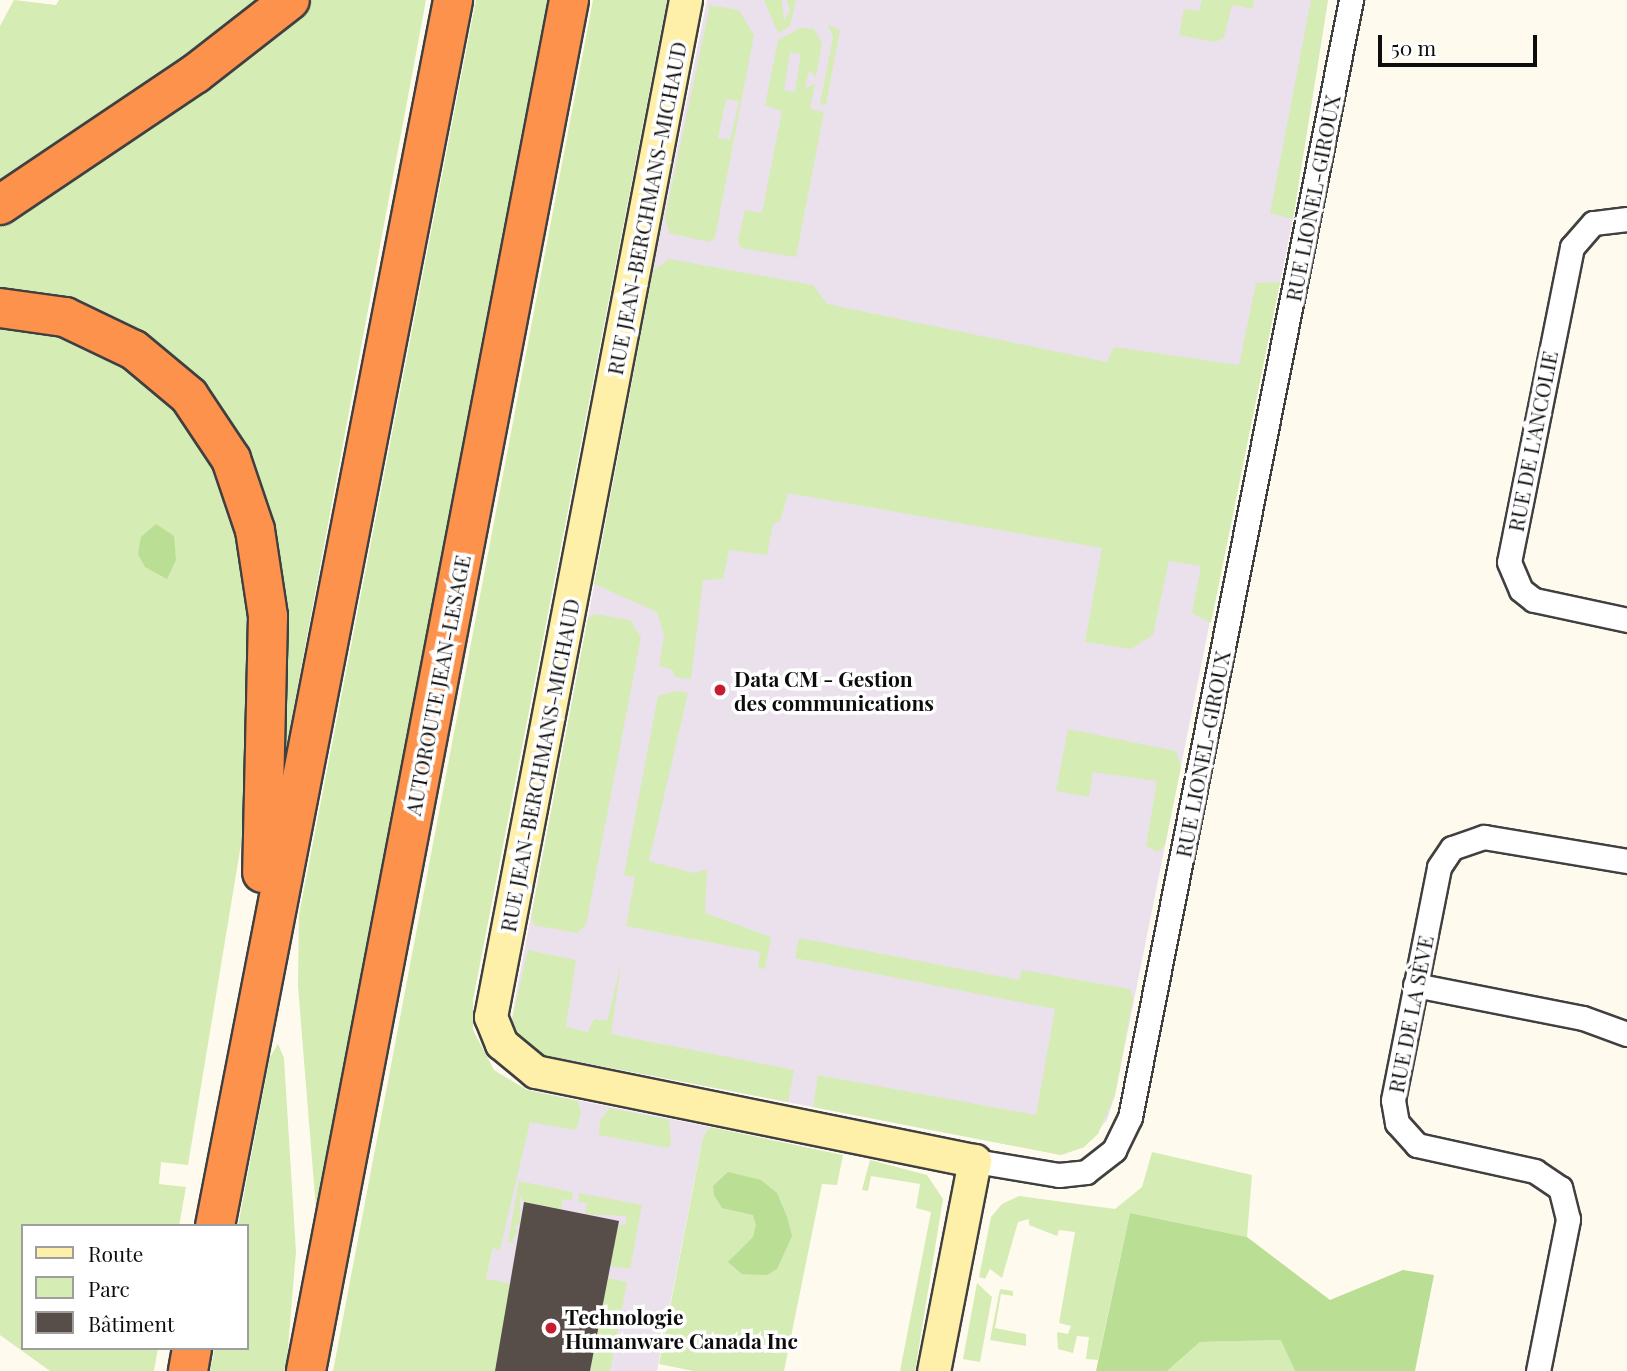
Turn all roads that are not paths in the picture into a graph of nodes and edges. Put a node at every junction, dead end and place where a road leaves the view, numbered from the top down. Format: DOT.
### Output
graph roads {
  1 [pos="289,0"];
  2 [pos="453,0"];
  3 [pos="569,0"];
  4 [pos="686,0"];
  5 [pos="1351,0"];
  6 [pos="0,205"];
  7 [pos="1627,219"];
  8 [pos="0,308"];
  9 [pos="1627,620"];
  10 [pos="1627,861"];
  11 [pos="260,984"];
  12 [pos="1415,985"];
  13 [pos="1627,1034"];
  14 [pos="975,1161"];
  15 [pos="215,1224"];
  16 [pos="192,1350"];
  17 [pos="188,1371"];
  18 [pos="306,1371"];
  19 [pos="934,1371"];
  20 [pos="1538,1371"];
  1 -- 6 [label="highway"];
  2 -- 11 [label="highway"];
  3 -- 18 [label="highway, AUTOROUTE JEAN-LESAGE"];
  4 -- 14 [label="street, RUE JEAN-BERCHMANS-MICHAUD"];
  5 -- 14 [label="street, RUE LIONEL-GIROUX"];
  7 -- 9 [label="street, RUE DE L'ANCOLIE"];
  8 -- 11 [label="highway"];
  10 -- 12 [label="street, RUE DE LA SÈVE"];
  11 -- 15 [label="highway"];
  12 -- 13 [label="street"];
  12 -- 20 [label="street, RUE DE LA SÈVE"];
  14 -- 19 [label="street"];
  16 -- 17 [label="highway"];
}
